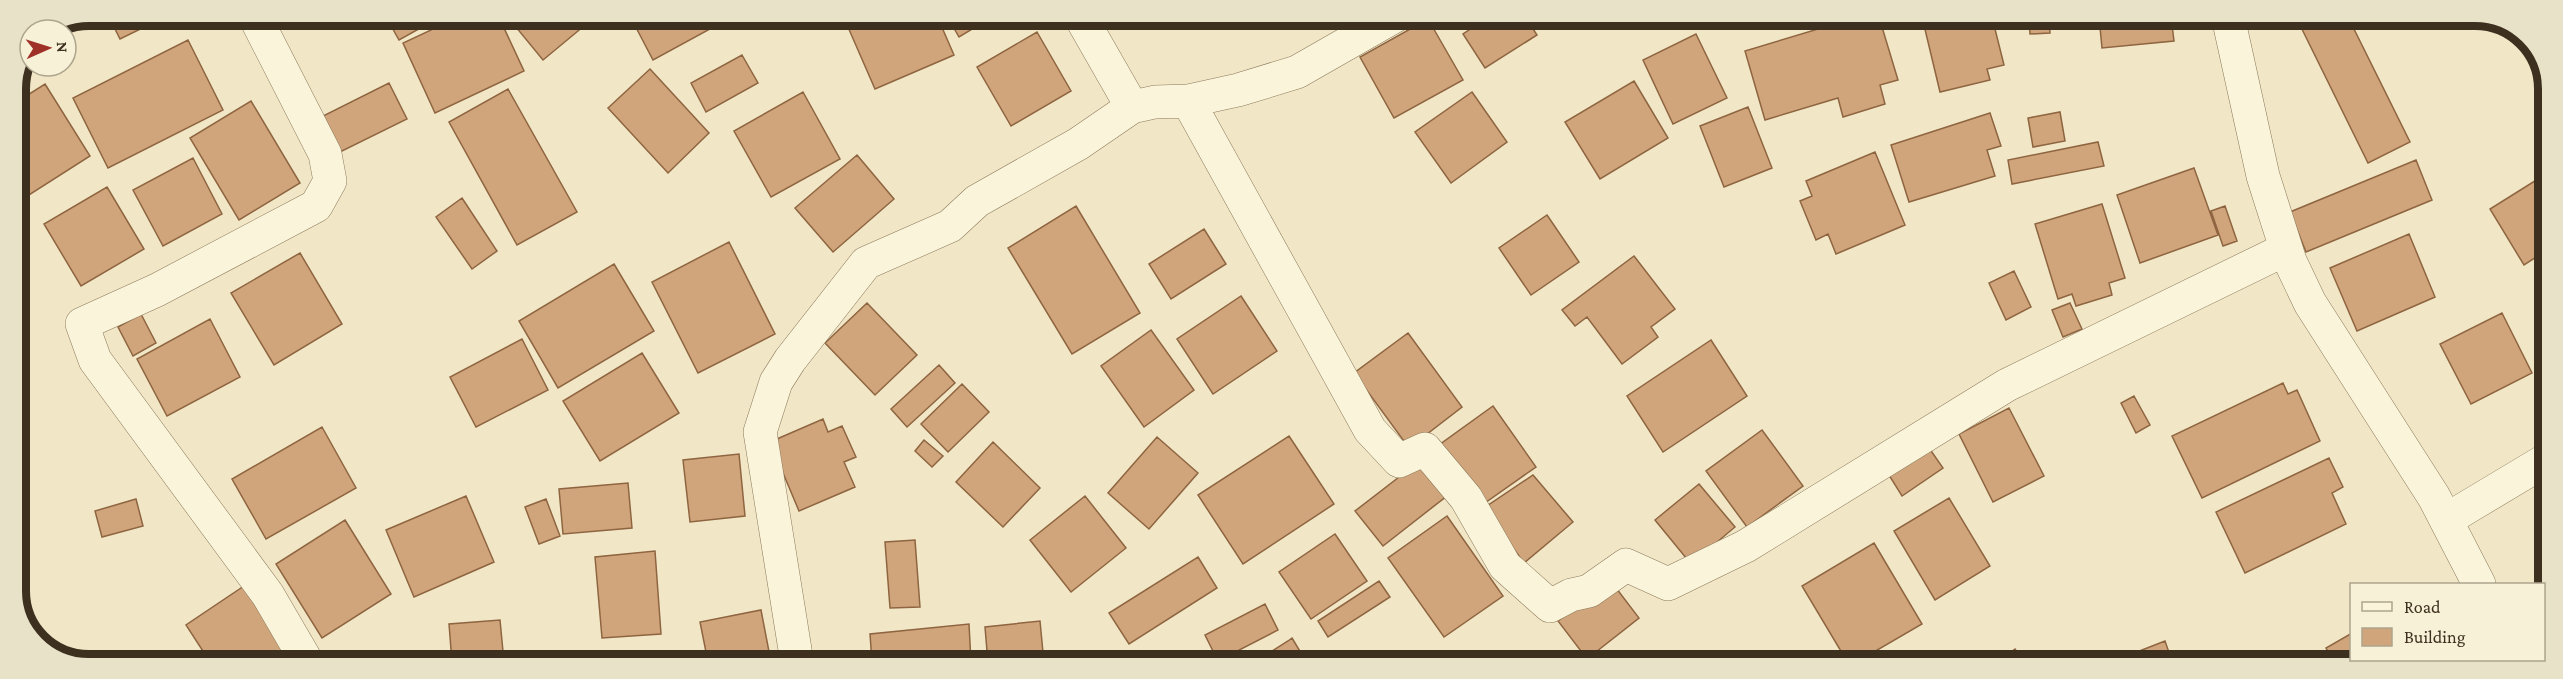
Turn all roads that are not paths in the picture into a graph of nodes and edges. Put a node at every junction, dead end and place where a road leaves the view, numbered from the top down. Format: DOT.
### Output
graph roads {
  1 [pos="260,26"];
  2 [pos="1086,26"];
  3 [pos="1378,26"];
  4 [pos="2230,26"];
  5 [pos="1188,101"];
  6 [pos="1132,107"];
  7 [pos="2286,249"];
  8 [pos="2538,465"];
  9 [pos="2446,520"];
  10 [pos="2479,583"];
  11 [pos="303,654"];
  12 [pos="796,654"];
  1 -- 11 [label="street"];
  2 -- 6 [label="street"];
  3 -- 5 [label="street"];
  4 -- 7 [label="street"];
  5 -- 6 [label="street"];
  5 -- 7 [label="street"];
  6 -- 12 [label="street"];
  7 -- 9 [label="street"];
  8 -- 9 [label="street"];
  9 -- 10 [label="street"];
}
